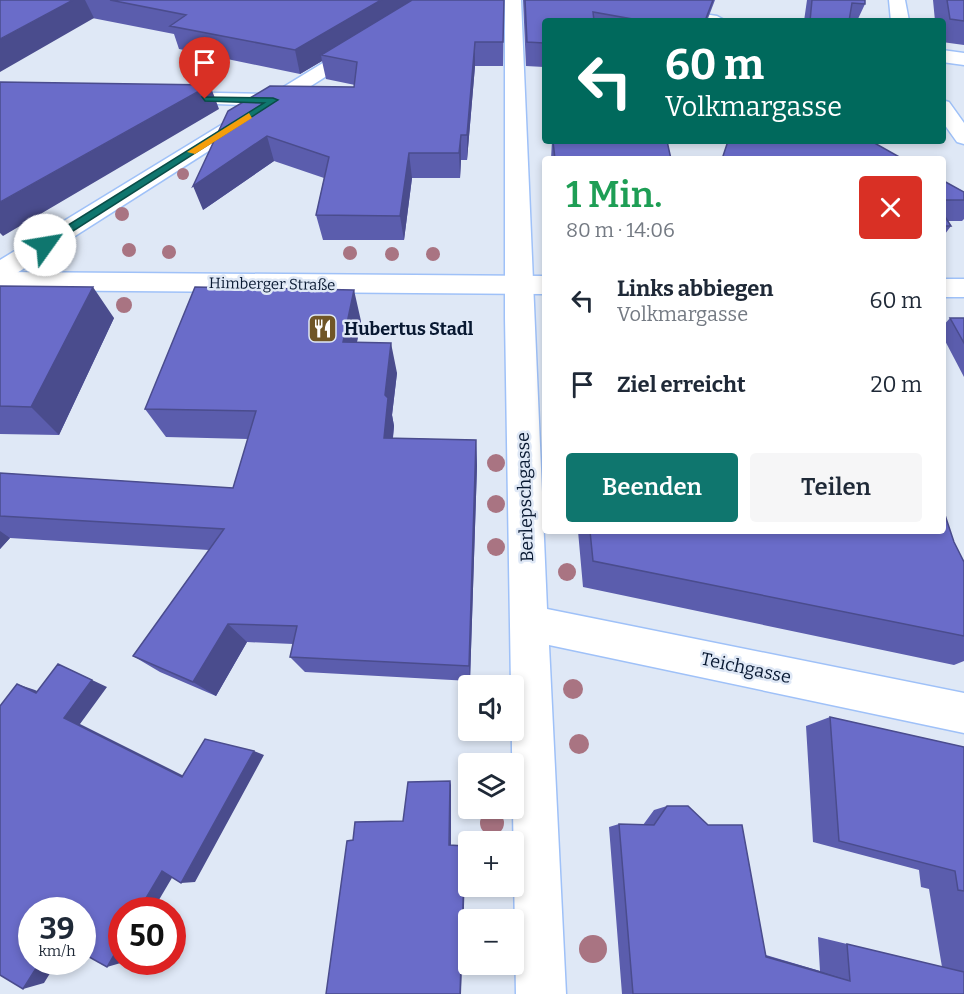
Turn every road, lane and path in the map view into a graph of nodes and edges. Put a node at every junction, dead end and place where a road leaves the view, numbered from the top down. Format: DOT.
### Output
graph roads {
  1 [pos="438,0"];
  2 [pos="513,0"];
  3 [pos="581,0"];
  4 [pos="897,0"];
  5 [pos="698,18"];
  6 [pos="900,18"];
  7 [pos="946,57"];
  8 [pos="964,59"];
  9 [pos="154,98"];
  10 [pos="273,100"];
  11 [pos="946,112"];
  12 [pos="964,138"];
  13 [pos="0,272"];
  14 [pos="0,281"];
  15 [pos="532,285"];
  16 [pos="946,288"];
  17 [pos="964,288"];
  18 [pos="529,623"];
  19 [pos="964,713"];
  20 [pos="541,994"];
  1 -- 10 [label="street"];
  2 -- 15 [label="street, Berlepschgasse"];
  3 -- 5 [label="street"];
  4 -- 6 [label="street"];
  7 -- 8 [label="street"];
  9 -- 10 [label="street"];
  10 -- 13 [label="street"];
  11 -- 12 [label="street"];
  14 -- 15 [label="street, Himberger Straße"];
  15 -- 18 [label="street, Berlepschgasse"];
  16 -- 17 [label="street"];
  18 -- 19 [label="street, Teichgasse"];
  18 -- 20 [label="street, Berlepschgasse"];
}
